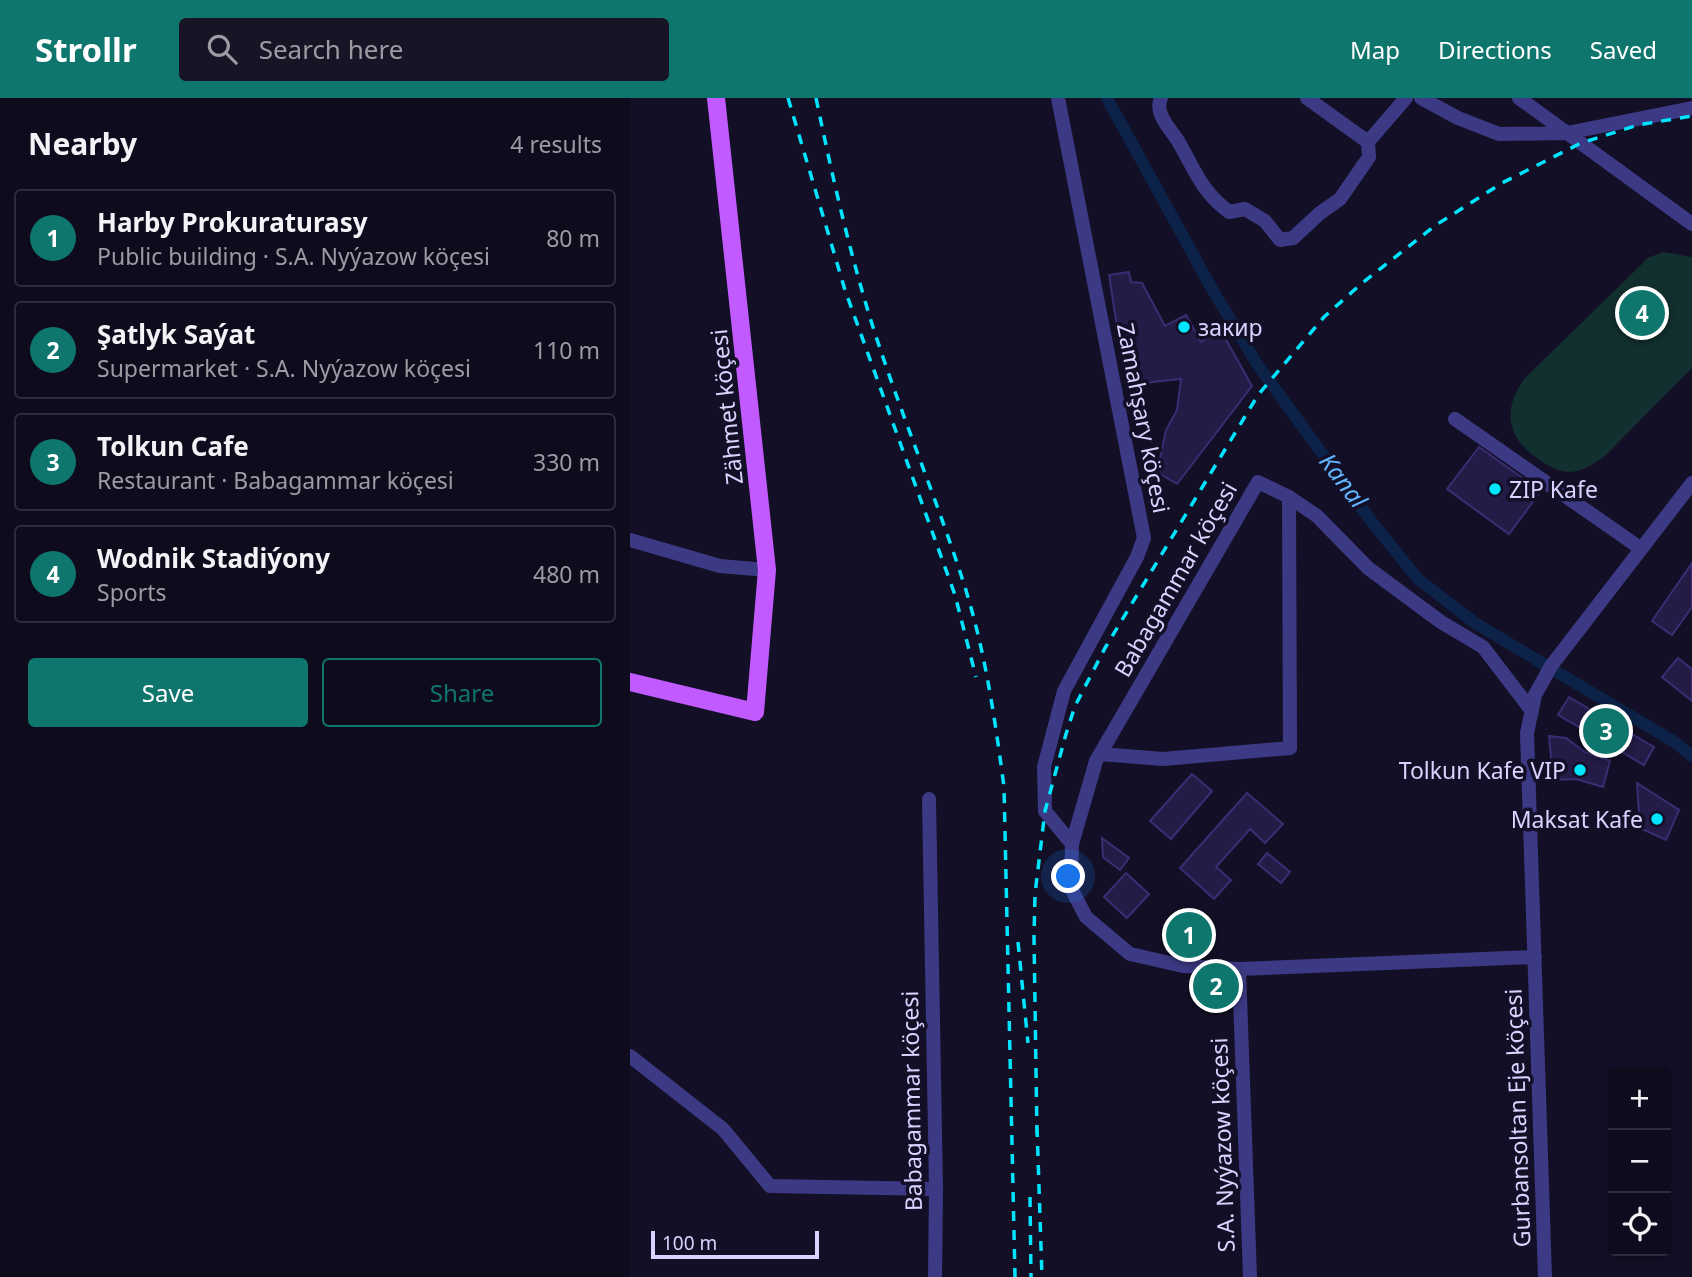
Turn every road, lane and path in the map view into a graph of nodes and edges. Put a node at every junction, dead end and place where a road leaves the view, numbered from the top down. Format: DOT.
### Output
graph roads {
  1 [pos="716,98"];
  2 [pos="1059,98"];
  3 [pos="1161,98"];
  4 [pos="1307,98"];
  5 [pos="1406,98"];
  6 [pos="1421,98"];
  7 [pos="1519,98"];
  8 [pos="1692,108"];
  9 [pos="1567,133"];
  10 [pos="1368,142"];
  11 [pos="1692,223"];
  12 [pos="1455,419"];
  13 [pos="1692,483"];
  14 [pos="1289,497"];
  15 [pos="630,540"];
  16 [pos="1640,548"];
  17 [pos="767,570"];
  18 [pos="630,682"];
  19 [pos="1531,711"];
  20 [pos="1100,754"];
  21 [pos="929,799"];
  22 [pos="1072,844"];
  23 [pos="1535,957"];
  24 [pos="1239,969"];
  25 [pos="630,1056"];
  26 [pos="936,1189"];
  27 [pos="935,1277"];
  28 [pos="1250,1277"];
  29 [pos="1545,1277"];
  1 -- 17 [label="main road, Zähmet köçesi"];
  2 -- 22 [label="street, Zamahşary köçesi"];
  3 -- 10 [label="street"];
  4 -- 10 [label="street"];
  5 -- 10 [label="street"];
  6 -- 9 [label="street"];
  7 -- 9 [label="street"];
  8 -- 9 [label="street"];
  9 -- 11 [label="street"];
  12 -- 16 [label="street"];
  13 -- 16 [label="street, Gurbansoltan Eje köçesi"];
  14 -- 19 [label="street, Babagammar köçesi"];
  14 -- 20 [label="street, Babagammar köçesi"];
  14 -- 20 [label="street"];
  15 -- 17 [label="street"];
  16 -- 19 [label="street, Gurbansoltan Eje köçesi"];
  17 -- 18 [label="main road, Zähmet köçesi"];
  19 -- 23 [label="street, Gurbansoltan Eje köçesi"];
  20 -- 22 [label="street, Babagammar köçesi"];
  21 -- 26 [label="street, Babagammar köçesi"];
  22 -- 24 [label="street, Babagammar köçesi"];
  23 -- 24 [label="street"];
  23 -- 29 [label="street, Gurbansoltan Eje köçesi"];
  24 -- 28 [label="street, S.A. Nyýazow köçesi"];
  25 -- 26 [label="street"];
  26 -- 27 [label="street, Babagammar köçesi"];
}
